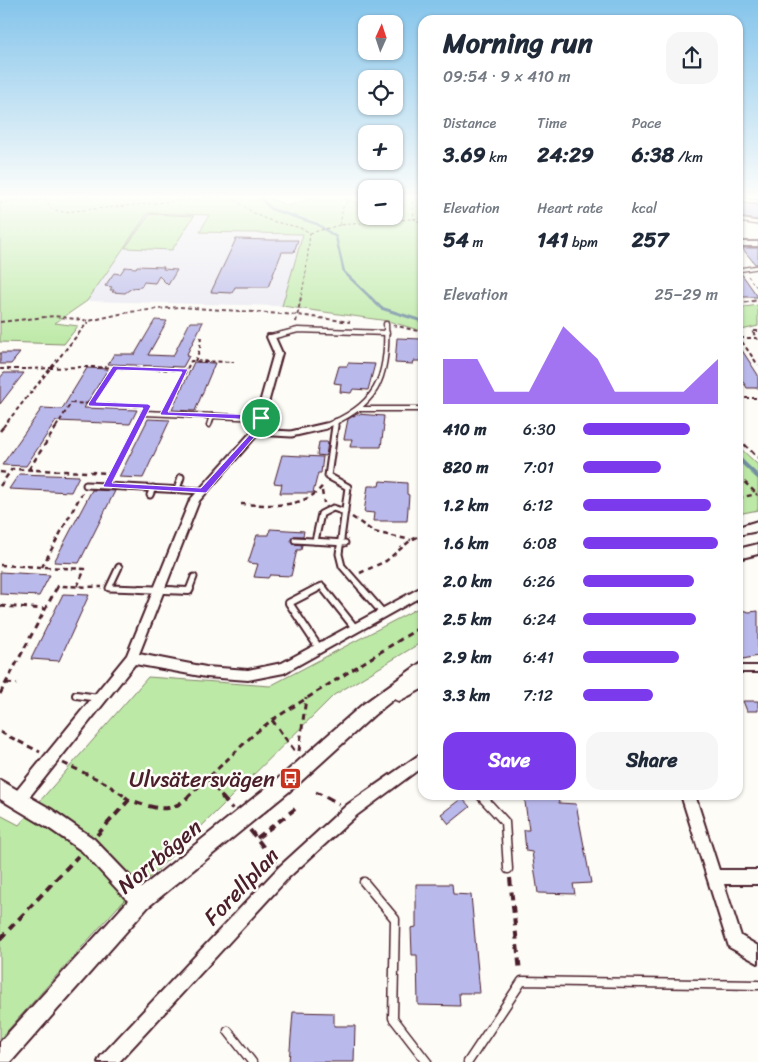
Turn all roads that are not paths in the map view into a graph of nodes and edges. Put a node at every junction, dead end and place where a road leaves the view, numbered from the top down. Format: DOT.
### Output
graph roads {
  1 [pos="751,262"];
  2 [pos="758,267"];
  3 [pos="743,270"];
  4 [pos="386,324"];
  5 [pos="386,333"];
  6 [pos="271,337"];
  7 [pos="357,409"];
  8 [pos="418,409"];
  9 [pos="230,411"];
  10 [pos="144,413"];
  11 [pos="212,416"];
  12 [pos="228,416"];
  13 [pos="261,418"];
  14 [pos="336,421"];
  15 [pos="209,425"];
  16 [pos="256,432"];
  17 [pos="181,477"];
  18 [pos="86,485"];
  19 [pos="153,488"];
  20 [pos="177,489"];
  21 [pos="203,491"];
  22 [pos="150,496"];
  23 [pos="345,512"];
  24 [pos="758,526"];
  25 [pos="743,530"];
  26 [pos="295,540"];
  27 [pos="315,541"];
  28 [pos="343,543"];
  29 [pos="758,550"];
  30 [pos="743,553"];
  31 [pos="119,567"];
  32 [pos="194,577"];
  33 [pos="159,590"];
  34 [pos="418,593"];
  35 [pos="384,613"];
  36 [pos="356,628"];
  37 [pos="319,648"];
  38 [pos="132,658"];
  39 [pos="743,669"];
  40 [pos="758,669"];
  41 [pos="418,672"];
  42 [pos="418,684"];
  43 [pos="76,695"];
  44 [pos="99,698"];
  45 [pos="368,710"];
  46 [pos="418,761"];
  47 [pos="0,789"];
  48 [pos="18,800"];
  49 [pos="485,800"];
  50 [pos="690,800"];
  51 [pos="508,869"];
  52 [pos="715,877"];
  53 [pos="758,877"];
  54 [pos="364,882"];
  55 [pos="141,900"];
  56 [pos="758,955"];
  57 [pos="758,985"];
  58 [pos="228,1031"];
  59 [pos="0,1058"];
  60 [pos="108,1062"];
  61 [pos="252,1062"];
  62 [pos="426,1062"];
  63 [pos="468,1062"];
  1 -- 2 [label="lane"];
  2 -- 3 [label="lane"];
  4 -- 5 [label="lane"];
  5 -- 6 [label="lane"];
  5 -- 7 [label="lane"];
  6 -- 13 [label="street"];
  7 -- 8 [label="lane"];
  7 -- 14 [label="lane"];
  9 -- 12 [label="lane"];
  10 -- 11 [label="lane"];
  11 -- 12 [label="lane"];
  11 -- 15 [label="lane"];
  12 -- 13 [label="lane"];
  13 -- 16 [label="street"];
  14 -- 16 [label="lane"];
  14 -- 23 [label="lane"];
  16 -- 21 [label="street"];
  17 -- 20 [label="lane"];
  18 -- 19 [label="lane"];
  19 -- 20 [label="lane"];
  19 -- 22 [label="lane"];
  20 -- 21 [label="lane"];
  21 -- 33 [label="street"];
  23 -- 27 [label="lane"];
  23 -- 28 [label="lane"];
  24 -- 25 [label="street"];
  26 -- 27 [label="lane"];
  27 -- 28 [label="lane"];
  28 -- 35 [label="lane"];
  29 -- 30 [label="street"];
  31 -- 33 [label="lane"];
  32 -- 33 [label="lane"];
  33 -- 38 [label="street"];
  34 -- 35 [label="street"];
  35 -- 36 [label="street"];
  36 -- 37 [label="street"];
  36 -- 37 [label="lane"];
  37 -- 38 [label="street"];
  38 -- 44 [label="street"];
  39 -- 40 [label="lane"];
  41 -- 45 [label="street, Norrbågen"];
  42 -- 45 [label="street, Norrbågen"];
  43 -- 44 [label="lane"];
  44 -- 48 [label="street"];
  45 -- 55 [label="street, Norrbågen"];
  46 -- 60 [label="street, Forellplan"];
  47 -- 48 [label="street"];
  48 -- 55 [label="street"];
  49 -- 51 [label="lane"];
  50 -- 52 [label="street"];
  52 -- 53 [label="street"];
  52 -- 56 [label="street"];
  54 -- 62 [label="lane"];
  55 -- 59 [label="street, Norrbågen"];
  57 -- 63 [label="lane"];
  58 -- 61 [label="lane"];
}
